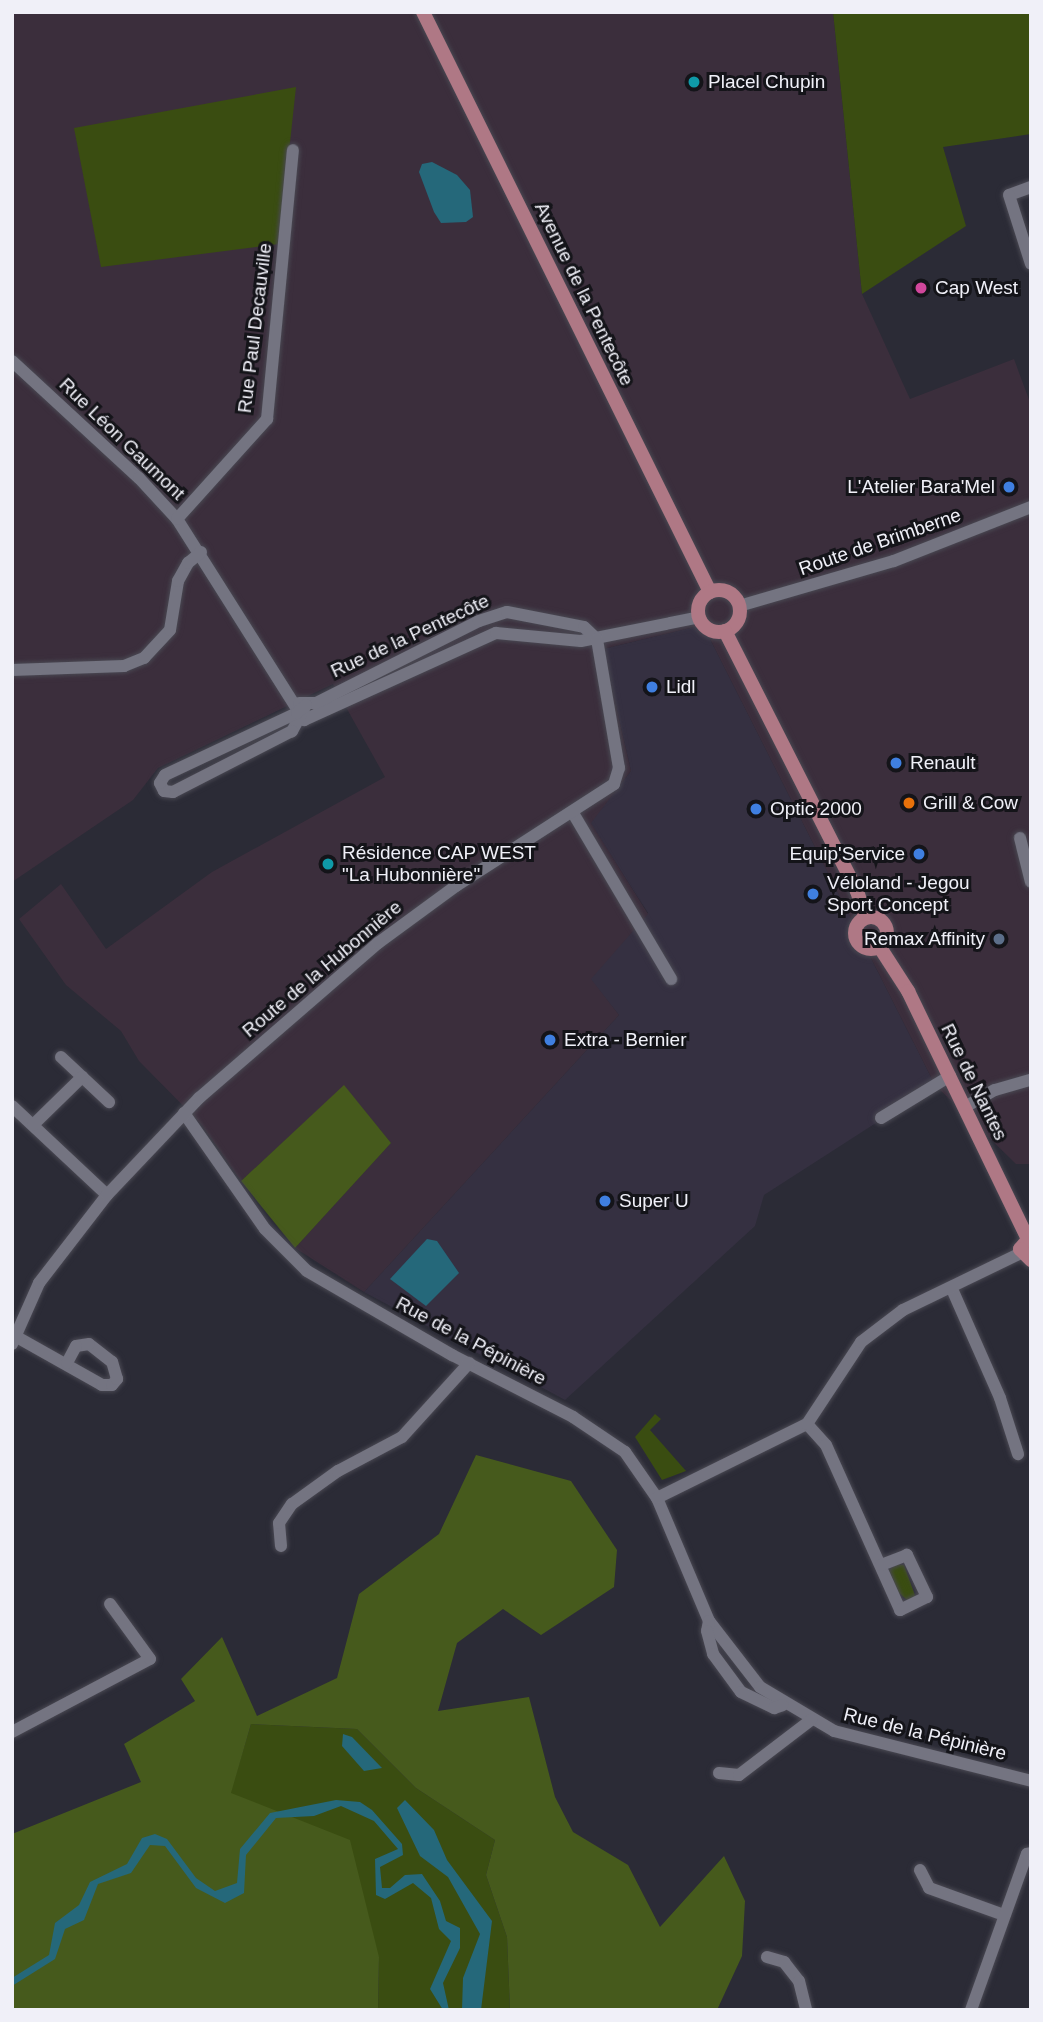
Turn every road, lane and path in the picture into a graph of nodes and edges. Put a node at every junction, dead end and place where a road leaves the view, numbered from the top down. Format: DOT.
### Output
graph roads {
  1 [pos="423,12"];
  2 [pos="293,150"];
  3 [pos="1031,187"];
  4 [pos="1031,264"];
  5 [pos="12,361"];
  6 [pos="1031,507"];
  7 [pos="177,519"];
  8 [pos="201,552"];
  9 [pos="710,592"];
  10 [pos="739,606"];
  11 [pos="537,615"];
  12 [pos="699,617"];
  13 [pos="725,631"];
  14 [pos="534,636"];
  15 [pos="597,639"];
  16 [pos="12,670"];
  17 [pos="305,712"];
  18 [pos="573,813"];
  19 [pos="1020,838"];
  20 [pos="1031,883"];
  21 [pos="866,918"];
  22 [pos="879,946"];
  23 [pos="671,979"];
  24 [pos="61,1057"];
  25 [pos="950,1076"];
  26 [pos="82,1077"];
  27 [pos="1031,1080"];
  28 [pos="109,1102"];
  29 [pos="12,1106"];
  30 [pos="965,1107"];
  31 [pos="184,1113"];
  32 [pos="881,1118"];
  33 [pos="33,1125"];
  34 [pos="107,1195"];
  35 [pos="1029,1237"];
  36 [pos="1026,1256"];
  37 [pos="952,1289"];
  38 [pos="14,1340"];
  39 [pos="67,1363"];
  40 [pos="469,1363"];
  41 [pos="807,1424"];
  42 [pos="1018,1454"];
  43 [pos="657,1498"];
  44 [pos="281,1546"];
  45 [pos="881,1566"];
  46 [pos="110,1604"];
  47 [pos="811,1720"];
  48 [pos="13,1733"];
  49 [pos="719,1773"];
  50 [pos="1031,1781"];
  51 [pos="1031,1853"];
  52 [pos="920,1870"];
  53 [pos="1026,1873"];
  54 [pos="1004,1915"];
  55 [pos="767,1957"];
  56 [pos="806,2010"];
  57 [pos="971,2010"];
  1 -- 9 [label="main road, Avenue de la Pentecôte"];
  2 -- 7 [label="street, Rue Paul Decauville"];
  3 -- 4 [label="street"];
  5 -- 7 [label="street, Rue Léon Gaumont"];
  6 -- 10 [label="street, Route de Brimberne"];
  7 -- 8 [label="street, Rue Léon Gaumont"];
  8 -- 16 [label="street"];
  8 -- 17 [label="street, Rue Léon Gaumont"];
  9 -- 10 [label="main road"];
  9 -- 12 [label="main road"];
  10 -- 13 [label="main road"];
  11 -- 14 [label="street"];
  11 -- 14 [label="street"];
  11 -- 15 [label="street, Rue de la Pentecôte"];
  11 -- 17 [label="street, Rue de la Pentecôte"];
  12 -- 13 [label="main road"];
  12 -- 15 [label="street"];
  13 -- 21 [label="main road"];
  14 -- 15 [label="street, Rue de la Pentecôte"];
  14 -- 17 [label="street, Rue de la Pentecôte"];
  15 -- 18 [label="street, Route de la Hubonnière"];
  17 -- 17 [label="street, Rue de la Pentecôte"];
  18 -- 23 [label="street"];
  18 -- 31 [label="street, Route de la Hubonnière"];
  19 -- 20 [label="street"];
  21 -- 22 [label="main road"];
  21 -- 22 [label="main road"];
  22 -- 25 [label="main road, Rue de Nantes"];
  24 -- 26 [label="street"];
  25 -- 30 [label="main road, Rue de Nantes"];
  25 -- 32 [label="street"];
  26 -- 28 [label="street"];
  26 -- 33 [label="street"];
  27 -- 30 [label="street"];
  29 -- 33 [label="street"];
  30 -- 35 [label="main road, Rue de Nantes"];
  31 -- 34 [label="street, Route de la Hubonnière"];
  31 -- 40 [label="street, Rue de la Pépinière"];
  33 -- 34 [label="street"];
  34 -- 38 [label="street, Route de la Hubonnière"];
  35 -- 36 [label="main road, Rue de Nantes"];
  36 -- 37 [label="street"];
  37 -- 41 [label="street"];
  37 -- 42 [label="street"];
  38 -- 39 [label="street"];
  40 -- 43 [label="street, Rue de la Pépinière"];
  40 -- 44 [label="street"];
  41 -- 43 [label="street"];
  41 -- 45 [label="street"];
  43 -- 47 [label="street, Rue de la Pépinière"];
  46 -- 48 [label="street"];
  47 -- 49 [label="street"];
  47 -- 50 [label="street, Rue de la Pépinière"];
  51 -- 53 [label="street"];
  52 -- 54 [label="street"];
  53 -- 54 [label="street"];
  54 -- 57 [label="street"];
  55 -- 56 [label="street"];
}
